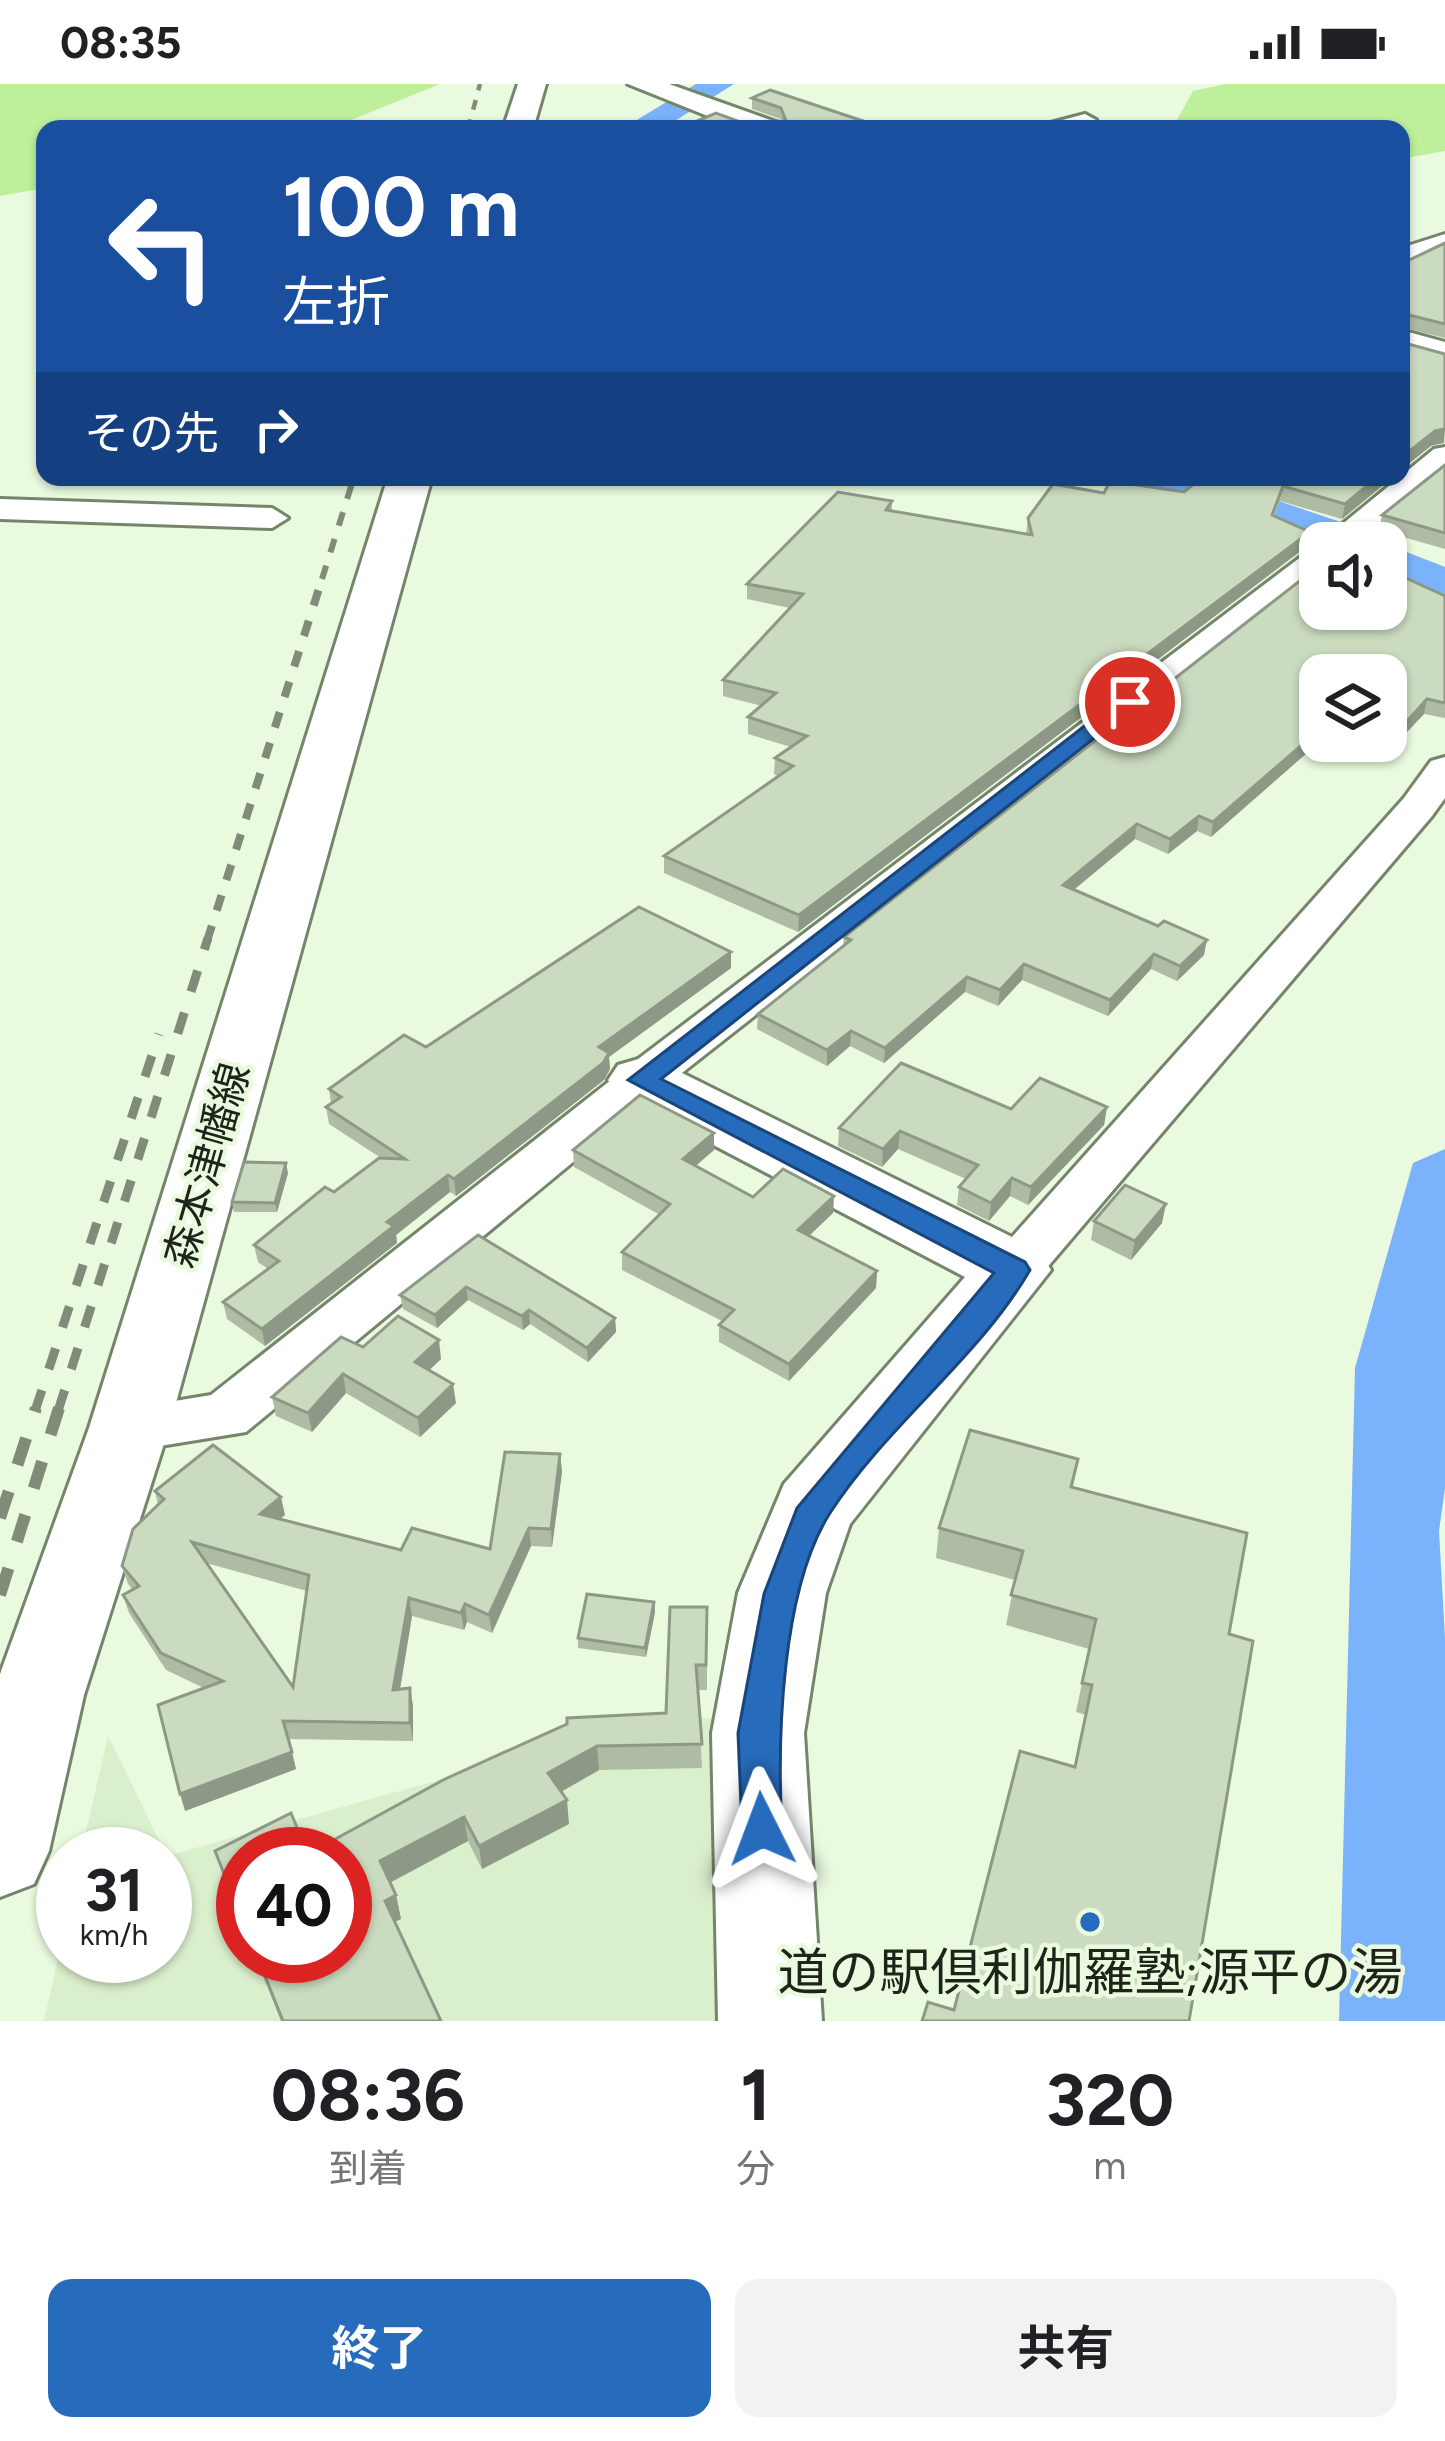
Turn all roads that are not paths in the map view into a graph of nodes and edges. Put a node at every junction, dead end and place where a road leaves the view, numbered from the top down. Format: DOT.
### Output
graph roads {
  1 [pos="532,84"];
  2 [pos="654,88"];
  3 [pos="521,120"];
  4 [pos="742,120"];
  5 [pos="1445,242"];
  6 [pos="1410,253"];
  7 [pos="1410,344"];
  8 [pos="1445,354"];
  9 [pos="1445,456"];
  10 [pos="1410,483"];
  11 [pos="407,486"];
  12 [pos="1406,486"];
  13 [pos="10,509"];
  14 [pos="272,518"];
  15 [pos="1360,522"];
  16 [pos="0,543"];
  17 [pos="1299,570"];
  18 [pos="1445,769"];
  19 [pos="642,1080"];
  20 [pos="1014,1270"];
  21 [pos="129,1427"];
  22 [pos="0,1851"];
  23 [pos="770,2021"];
  1 -- 3 [label="main road"];
  2 -- 4 [label="main road"];
  5 -- 6 [label="street"];
  7 -- 8 [label="main road"];
  9 -- 10 [label="street"];
  11 -- 21 [label="main road, 森本津幡線"];
  12 -- 15 [label="street"];
  13 -- 14 [label="street"];
  13 -- 16 [label="street"];
  17 -- 19 [label="street"];
  18 -- 20 [label="street"];
  19 -- 20 [label="main road"];
  19 -- 21 [label="street"];
  20 -- 23 [label="main road"];
  21 -- 22 [label="main road, 森本津幡線"];
}
